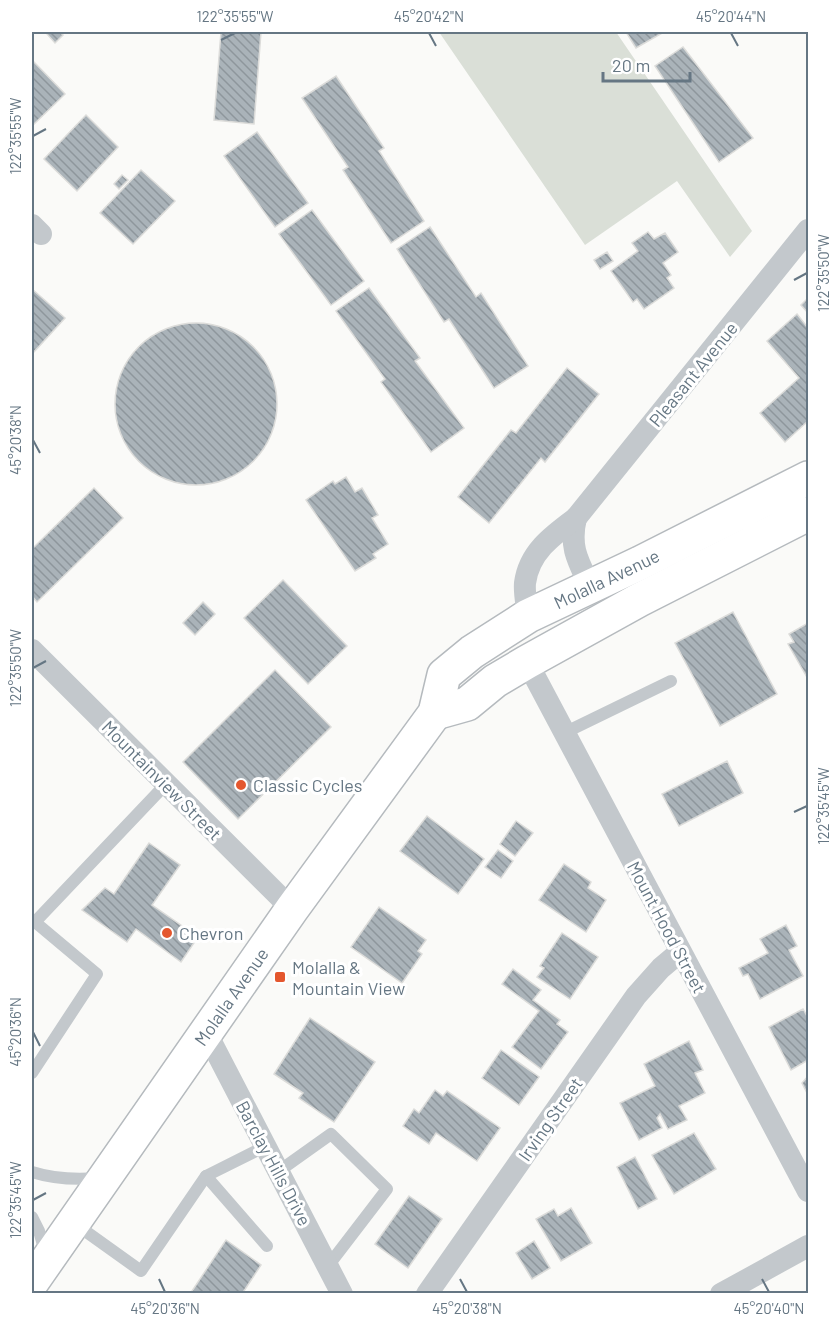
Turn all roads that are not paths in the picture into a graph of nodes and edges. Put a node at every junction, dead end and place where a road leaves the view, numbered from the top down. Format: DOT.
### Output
graph roads {
  1 [pos="808,230"];
  2 [pos="808,478"];
  3 [pos="808,514"];
  4 [pos="576,518"];
  5 [pos="640,563"];
  6 [pos="590,586"];
  7 [pos="528,616"];
  8 [pos="32,650"];
  9 [pos="527,662"];
  10 [pos="671,681"];
  11 [pos="435,713"];
  12 [pos="564,734"];
  13 [pos="166,784"];
  14 [pos="292,909"];
  15 [pos="680,952"];
  16 [pos="206,1032"];
  17 [pos="32,1073"];
  18 [pos="266,1146"];
  19 [pos="279,1171"];
  20 [pos="32,1172"];
  21 [pos="206,1176"];
  22 [pos="105,1177"];
  23 [pos="808,1191"];
  24 [pos="32,1217"];
  25 [pos="73,1222"];
  26 [pos="267,1246"];
  27 [pos="808,1246"];
  28 [pos="328,1266"];
  29 [pos="39,1271"];
  30 [pos="342,1293"];
  31 [pos="427,1293"];
  32 [pos="721,1293"];
  1 -- 4 [label="street, Pleasant Avenue"];
  2 -- 5 [label="main road, Molalla Avenue"];
  3 -- 9 [label="main road, Molalla Avenue"];
  4 -- 6 [label="street"];
  4 -- 7 [label="street, Pleasant Avenue"];
  5 -- 6 [label="main road, Molalla Avenue"];
  5 -- 9 [label="main road"];
  6 -- 7 [label="main road, Molalla Avenue"];
  7 -- 11 [label="main road, Molalla Avenue"];
  8 -- 13 [label="street, Mountainview Street"];
  9 -- 11 [label="main road, Molalla Avenue"];
  9 -- 12 [label="street, Mount Hood Street"];
  10 -- 12 [label="lane"];
  11 -- 14 [label="main road, Molalla Avenue"];
  12 -- 15 [label="street, Mount Hood Street"];
  13 -- 14 [label="street, Mountainview Street"];
  13 -- 17 [label="lane"];
  14 -- 16 [label="main road, Molalla Avenue"];
  15 -- 23 [label="street, Mount Hood Street"];
  15 -- 31 [label="street, Irving Street"];
  16 -- 18 [label="street, Barclay Hills Drive"];
  16 -- 22 [label="main road, Molalla Avenue"];
  18 -- 19 [label="street, Barclay Hills Drive"];
  18 -- 21 [label="lane"];
  19 -- 28 [label="street, Barclay Hills Drive"];
  19 -- 28 [label="lane"];
  20 -- 22 [label="lane"];
  21 -- 25 [label="lane"];
  21 -- 26 [label="lane"];
  22 -- 25 [label="main road, Molalla Avenue"];
  24 -- 29 [label="lane"];
  25 -- 29 [label="main road, Molalla Avenue"];
  27 -- 32 [label="street"];
  28 -- 30 [label="street, Barclay Hills Drive"];
}
